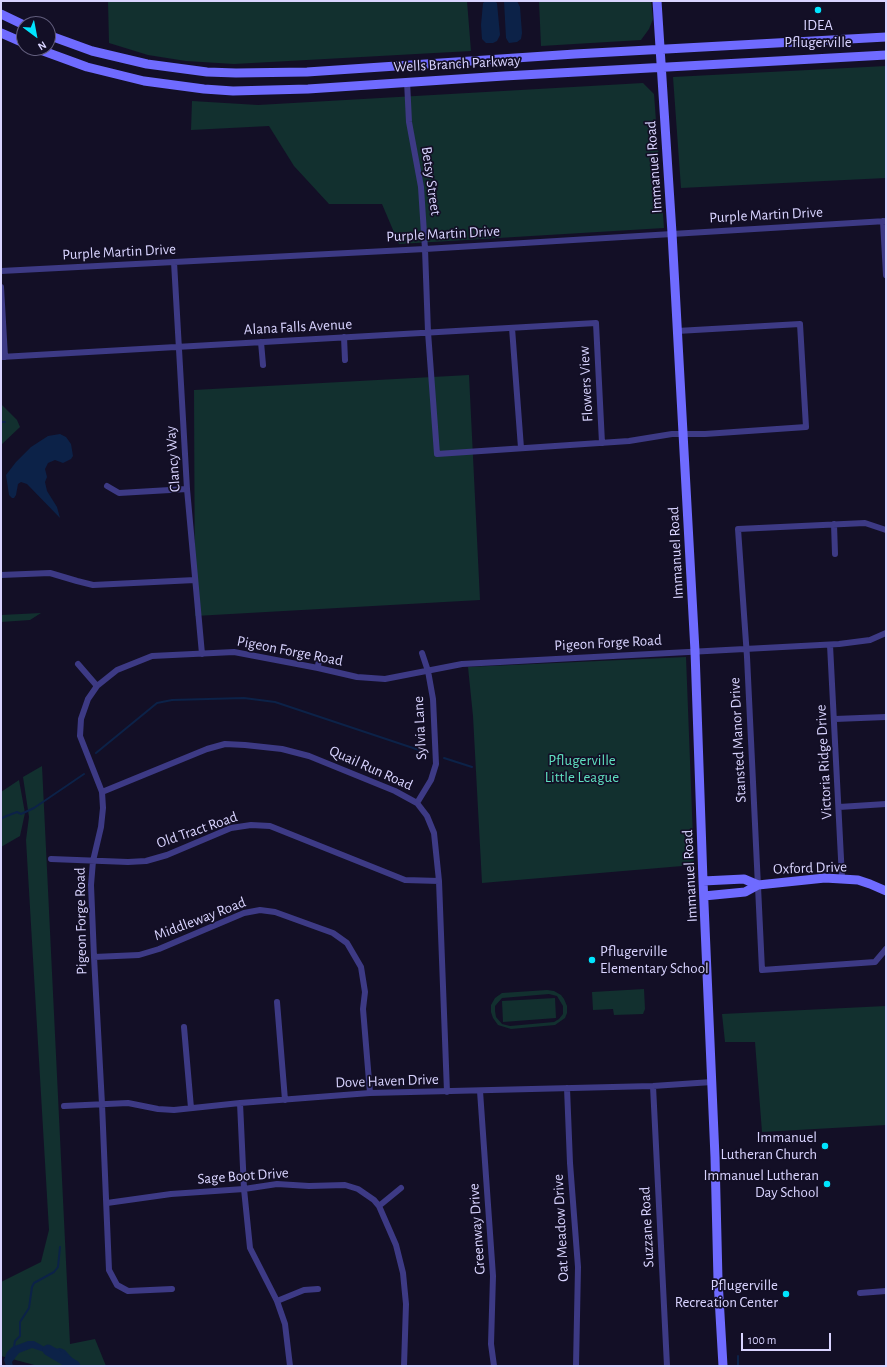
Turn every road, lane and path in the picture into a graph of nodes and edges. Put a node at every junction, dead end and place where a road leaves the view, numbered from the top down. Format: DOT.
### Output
graph roads {
  1 [pos="657,1"];
  2 [pos="1,14"];
  3 [pos="16,21"];
  4 [pos="1,33"];
  5 [pos="886,37"];
  6 [pos="56,38"];
  7 [pos="16,40"];
  8 [pos="660,49"];
  9 [pos="886,55"];
  10 [pos="56,56"];
  11 [pos="661,67"];
  12 [pos="407,81"];
  13 [pos="885,221"];
  14 [pos="672,233"];
  15 [pos="425,249"];
  16 [pos="174,262"];
  17 [pos="1,271"];
  18 [pos="886,274"];
  19 [pos="1,287"];
  20 [pos="596,323"];
  21 [pos="512,328"];
  22 [pos="677,331"];
  23 [pos="428,332"];
  24 [pos="344,337"];
  25 [pos="261,342"];
  26 [pos="179,346"];
  27 [pos="3,357"];
  28 [pos="345,360"];
  29 [pos="263,365"];
  30 [pos="683,434"];
  31 [pos="602,443"];
  32 [pos="521,448"];
  33 [pos="107,486"];
  34 [pos="187,489"];
  35 [pos="834,524"];
  36 [pos="886,530"];
  37 [pos="835,554"];
  38 [pos="1,575"];
  39 [pos="195,580"];
  40 [pos="886,633"];
  41 [pos="830,645"];
  42 [pos="746,648"];
  43 [pos="695,651"];
  44 [pos="422,653"];
  45 [pos="202,654"];
  46 [pos="319,656"];
  47 [pos="78,664"];
  48 [pos="318,668"];
  49 [pos="428,671"];
  50 [pos="98,686"];
  51 [pos="886,717"];
  52 [pos="835,719"];
  53 [pos="102,792"];
  54 [pos="417,803"];
  55 [pos="886,804"];
  56 [pos="839,807"];
  57 [pos="51,859"];
  58 [pos="93,861"];
  59 [pos="842,878"];
  60 [pos="439,881"];
  61 [pos="703,881"];
  62 [pos="758,885"];
  63 [pos="886,891"];
  64 [pos="704,896"];
  65 [pos="886,949"];
  66 [pos="94,957"];
  67 [pos="277,1002"];
  68 [pos="184,1027"];
  69 [pos="712,1082"];
  70 [pos="653,1086"];
  71 [pos="568,1088"];
  72 [pos="480,1091"];
  73 [pos="447,1092"];
  74 [pos="370,1093"];
  75 [pos="285,1100"];
  76 [pos="240,1103"];
  77 [pos="102,1104"];
  78 [pos="64,1106"];
  79 [pos="191,1108"];
  80 [pos="401,1188"];
  81 [pos="244,1189"];
  82 [pos="107,1203"];
  83 [pos="379,1206"];
  84 [pos="172,1289"];
  85 [pos="318,1289"];
  86 [pos="886,1291"];
  87 [pos="860,1293"];
  88 [pos="277,1301"];
  89 [pos="290,1366"];
  90 [pos="404,1366"];
  91 [pos="494,1366"];
  92 [pos="576,1366"];
  93 [pos="667,1366"];
  94 [pos="723,1366"];
  1 -- 8 [label="street, Immanuel Road"];
  2 -- 3 [label="street"];
  4 -- 7 [label="street"];
  5 -- 8 [label="street, Wells Branch Parkway"];
  6 -- 8 [label="street, Wells Branch Parkway"];
  8 -- 11 [label="street, Immanuel Road"];
  9 -- 11 [label="street, Wells Branch Parkway"];
  10 -- 12 [label="street, Wells Branch Parkway"];
  11 -- 12 [label="street, Wells Branch Parkway"];
  11 -- 14 [label="street, Immanuel Road"];
  12 -- 15 [label="street, Betsy Street"];
  13 -- 14 [label="street, Purple Martin Drive"];
  13 -- 18 [label="street"];
  14 -- 15 [label="street, Purple Martin Drive"];
  14 -- 22 [label="street, Immanuel Road"];
  15 -- 16 [label="street, Purple Martin Drive"];
  15 -- 23 [label="street, Betsy Street"];
  16 -- 17 [label="street, Purple Martin Drive"];
  16 -- 26 [label="street, Clancy Way"];
  19 -- 27 [label="street"];
  20 -- 21 [label="street, Alana Falls Avenue"];
  20 -- 31 [label="street, Flowers View"];
  21 -- 23 [label="street, Alana Falls Avenue"];
  21 -- 32 [label="street"];
  22 -- 30 [label="street, Immanuel Road"];
  22 -- 30 [label="street"];
  23 -- 24 [label="street, Alana Falls Avenue"];
  23 -- 32 [label="street, Betsy Street"];
  24 -- 25 [label="street, Alana Falls Avenue"];
  24 -- 28 [label="street"];
  25 -- 26 [label="street, Alana Falls Avenue"];
  25 -- 29 [label="street"];
  26 -- 27 [label="street, Alana Falls Avenue"];
  26 -- 34 [label="street, Clancy Way"];
  30 -- 31 [label="street"];
  30 -- 43 [label="street, Immanuel Road"];
  31 -- 32 [label="street"];
  33 -- 34 [label="street"];
  34 -- 39 [label="street, Clancy Way"];
  35 -- 36 [label="street, Stansted Manor Drive"];
  35 -- 37 [label="street"];
  35 -- 42 [label="street, Stansted Manor Drive"];
  38 -- 39 [label="street"];
  39 -- 45 [label="street, Clancy Way"];
  40 -- 41 [label="street, Pigeon Forge Road"];
  41 -- 42 [label="street, Pigeon Forge Road"];
  41 -- 52 [label="street, Victoria Ridge Drive"];
  42 -- 43 [label="street, Pigeon Forge Road"];
  42 -- 62 [label="street, Stansted Manor Drive"];
  43 -- 49 [label="street, Pigeon Forge Road"];
  43 -- 61 [label="street, Immanuel Road"];
  44 -- 49 [label="street, Sylvia Lane"];
  45 -- 48 [label="street, Pigeon Forge Road"];
  45 -- 50 [label="street, Pigeon Forge Road"];
  46 -- 48 [label="street"];
  47 -- 50 [label="street"];
  48 -- 49 [label="street, Pigeon Forge Road"];
  49 -- 54 [label="street, Sylvia Lane"];
  50 -- 53 [label="street, Pigeon Forge Road"];
  51 -- 52 [label="street"];
  52 -- 56 [label="street, Victoria Ridge Drive"];
  53 -- 54 [label="street, Quail Run Road"];
  53 -- 58 [label="street, Pigeon Forge Road"];
  54 -- 60 [label="street, Quail Run Road"];
  55 -- 56 [label="street"];
  56 -- 59 [label="street, Victoria Ridge Drive"];
  57 -- 58 [label="street, Old Tract Road"];
  58 -- 60 [label="street, Old Tract Road"];
  58 -- 66 [label="street, Pigeon Forge Road"];
  59 -- 62 [label="street, Oxford Drive"];
  59 -- 63 [label="street, Oxford Drive"];
  60 -- 73 [label="street, Quail Run Road"];
  61 -- 62 [label="street"];
  61 -- 64 [label="street, Immanuel Road"];
  62 -- 64 [label="street"];
  62 -- 65 [label="street, Stansted Manor Drive"];
  64 -- 69 [label="street, Immanuel Road"];
  66 -- 74 [label="street, Middleway Road"];
  66 -- 77 [label="street, Pigeon Forge Road"];
  67 -- 75 [label="street"];
  68 -- 79 [label="street"];
  69 -- 70 [label="street, Dove Haven Drive"];
  69 -- 94 [label="street, Immanuel Road"];
  70 -- 71 [label="street, Dove Haven Drive"];
  70 -- 93 [label="street, Suzzane Road"];
  71 -- 72 [label="street, Dove Haven Drive"];
  71 -- 92 [label="street, Oat Meadow Drive"];
  72 -- 73 [label="street, Dove Haven Drive"];
  72 -- 91 [label="street, Greenway Drive"];
  73 -- 74 [label="street, Dove Haven Drive"];
  74 -- 75 [label="street, Dove Haven Drive"];
  75 -- 76 [label="street, Dove Haven Drive"];
  76 -- 79 [label="street, Dove Haven Drive"];
  76 -- 81 [label="street"];
  77 -- 78 [label="street, Dove Haven Drive"];
  77 -- 79 [label="street, Dove Haven Drive"];
  77 -- 82 [label="street, Pigeon Forge Road"];
  80 -- 83 [label="street"];
  81 -- 82 [label="street, Sage Boot Drive"];
  81 -- 83 [label="street, Sage Boot Drive"];
  81 -- 88 [label="street"];
  82 -- 84 [label="street, Pigeon Forge Road"];
  83 -- 90 [label="street, Sage Boot Drive"];
  85 -- 88 [label="street"];
  86 -- 87 [label="street"];
  88 -- 89 [label="street"];
}
